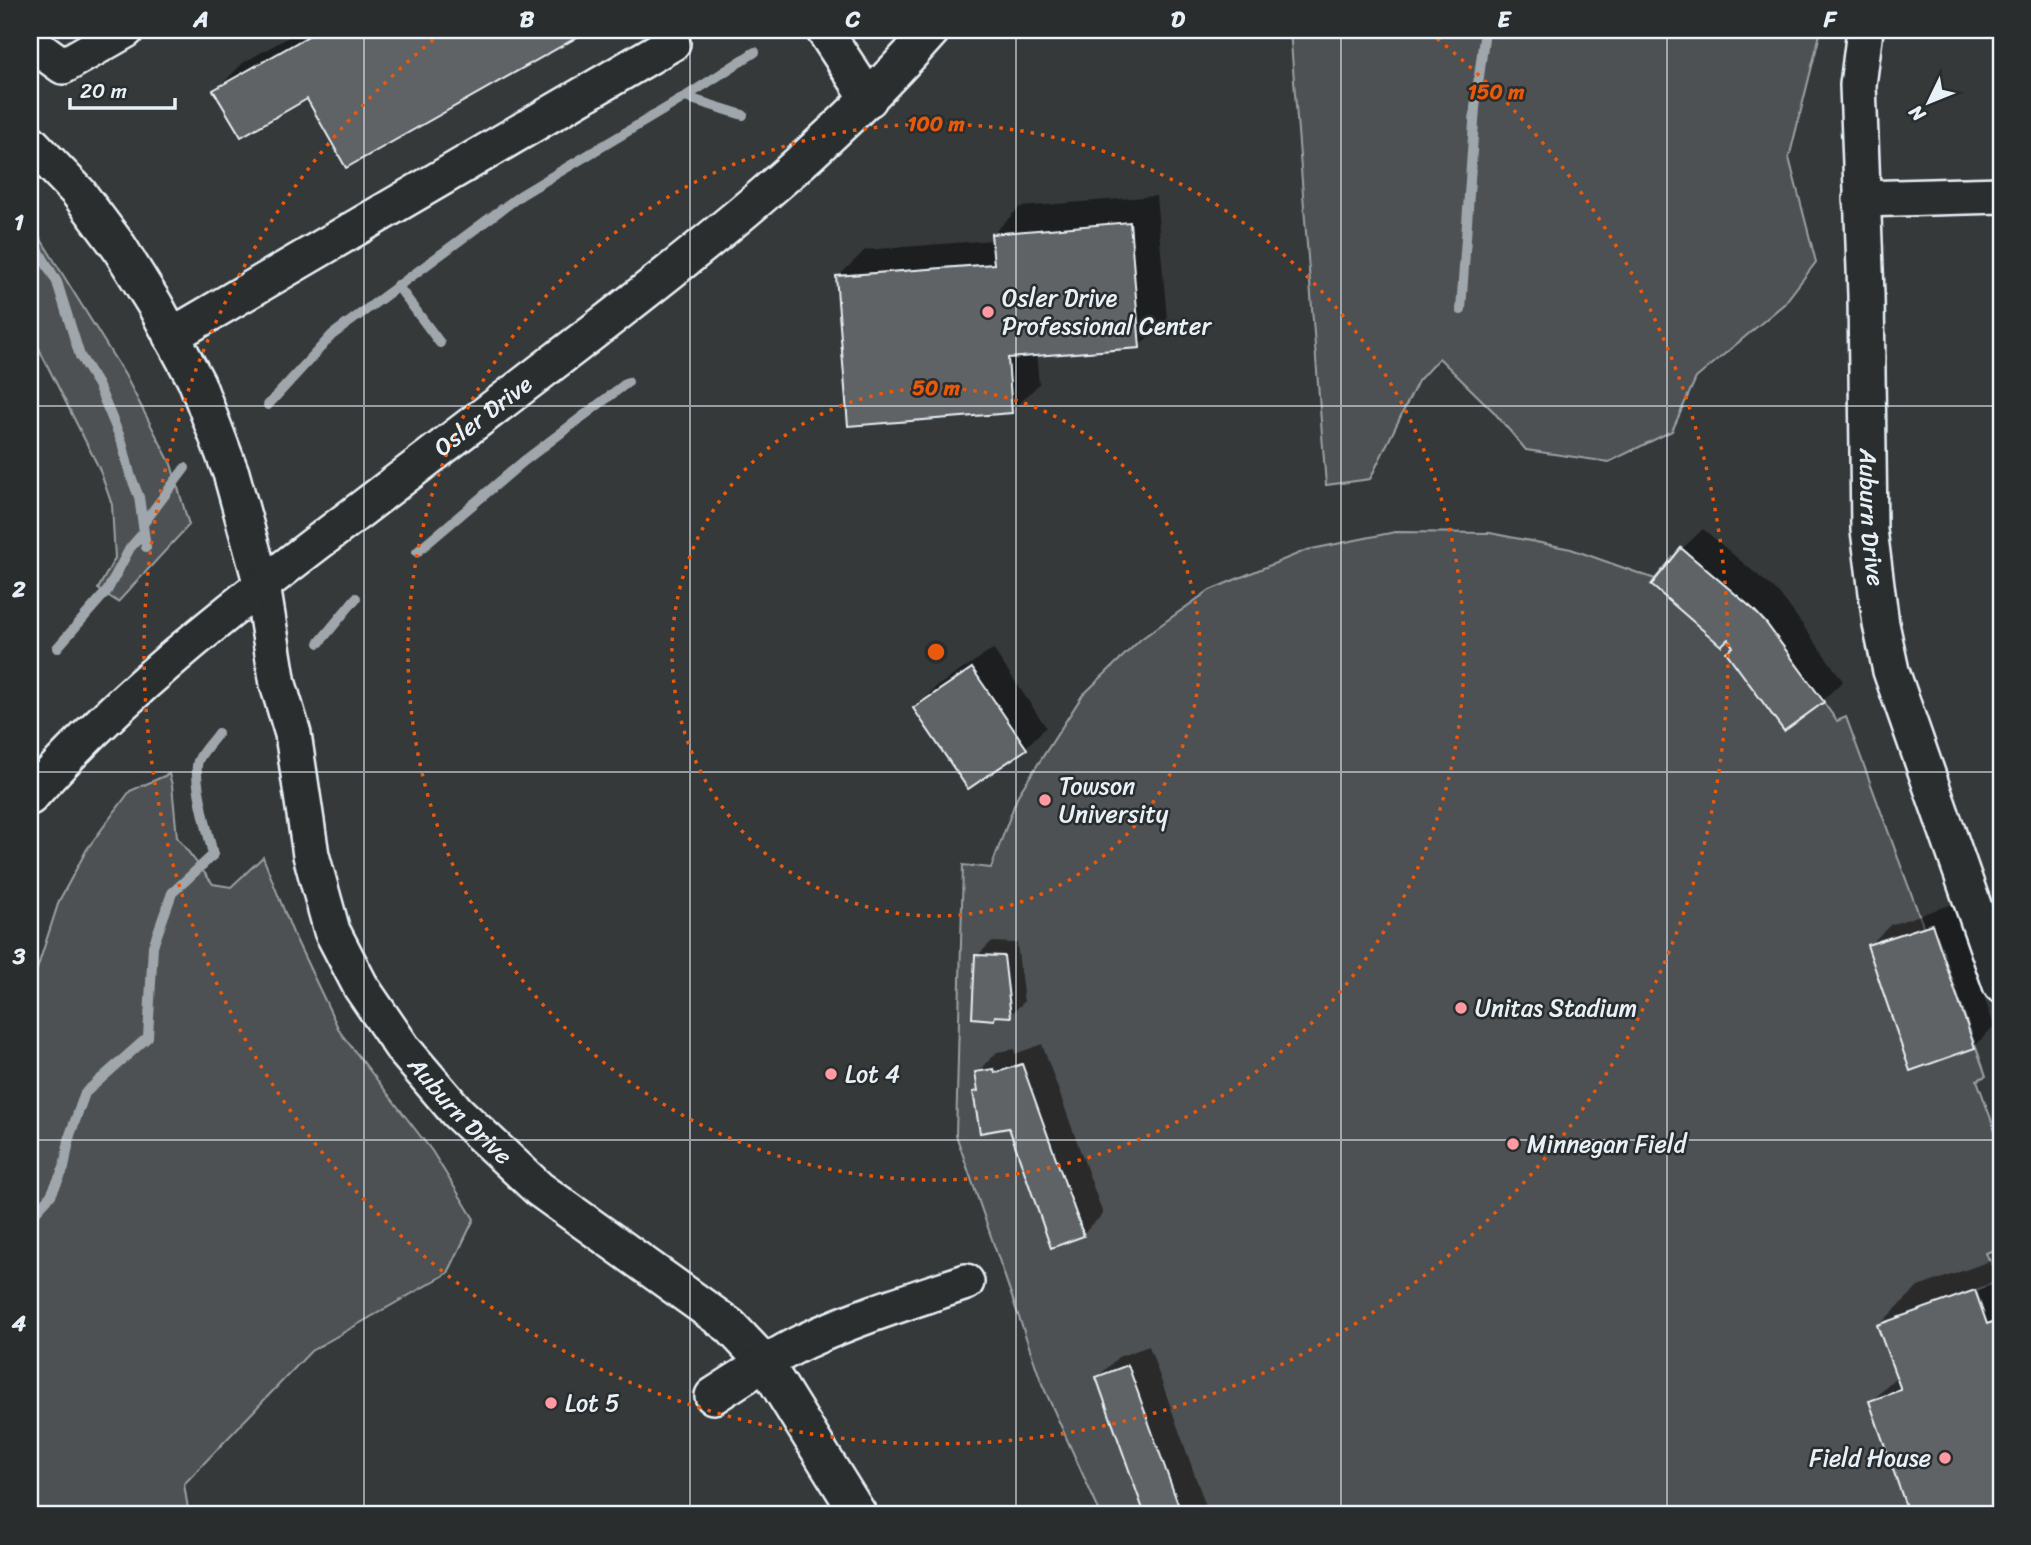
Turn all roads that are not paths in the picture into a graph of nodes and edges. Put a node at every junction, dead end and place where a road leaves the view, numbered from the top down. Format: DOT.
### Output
graph roads {
  1 [pos="127,30"];
  2 [pos="824,30"];
  3 [pos="932,30"];
  4 [pos="1866,30"];
  5 [pos="30,41"];
  6 [pos="672,43"];
  7 [pos="869,99"];
  8 [pos="30,142"];
  9 [pos="2001,195"];
  10 [pos="1861,199"];
  11 [pos="171,336"];
  12 [pos="262,584"];
  13 [pos="30,797"];
  14 [pos="2001,985"];
  15 [pos="966,1282"];
  16 [pos="765,1363"];
  17 [pos="713,1396"];
  18 [pos="859,1515"];
  1 -- 5 [label="street"];
  2 -- 7 [label="street"];
  3 -- 7 [label="street, Osler Drive"];
  4 -- 10 [label="street, Auburn Drive"];
  6 -- 11 [label="street"];
  7 -- 12 [label="street, Osler Drive"];
  8 -- 11 [label="street, Auburn Drive"];
  9 -- 10 [label="street"];
  10 -- 14 [label="street, Auburn Drive"];
  11 -- 12 [label="street, Auburn Drive"];
  12 -- 13 [label="street, Osler Drive"];
  12 -- 16 [label="street, Auburn Drive"];
  15 -- 16 [label="street"];
  16 -- 17 [label="street"];
  16 -- 18 [label="street, Auburn Drive"];
}
